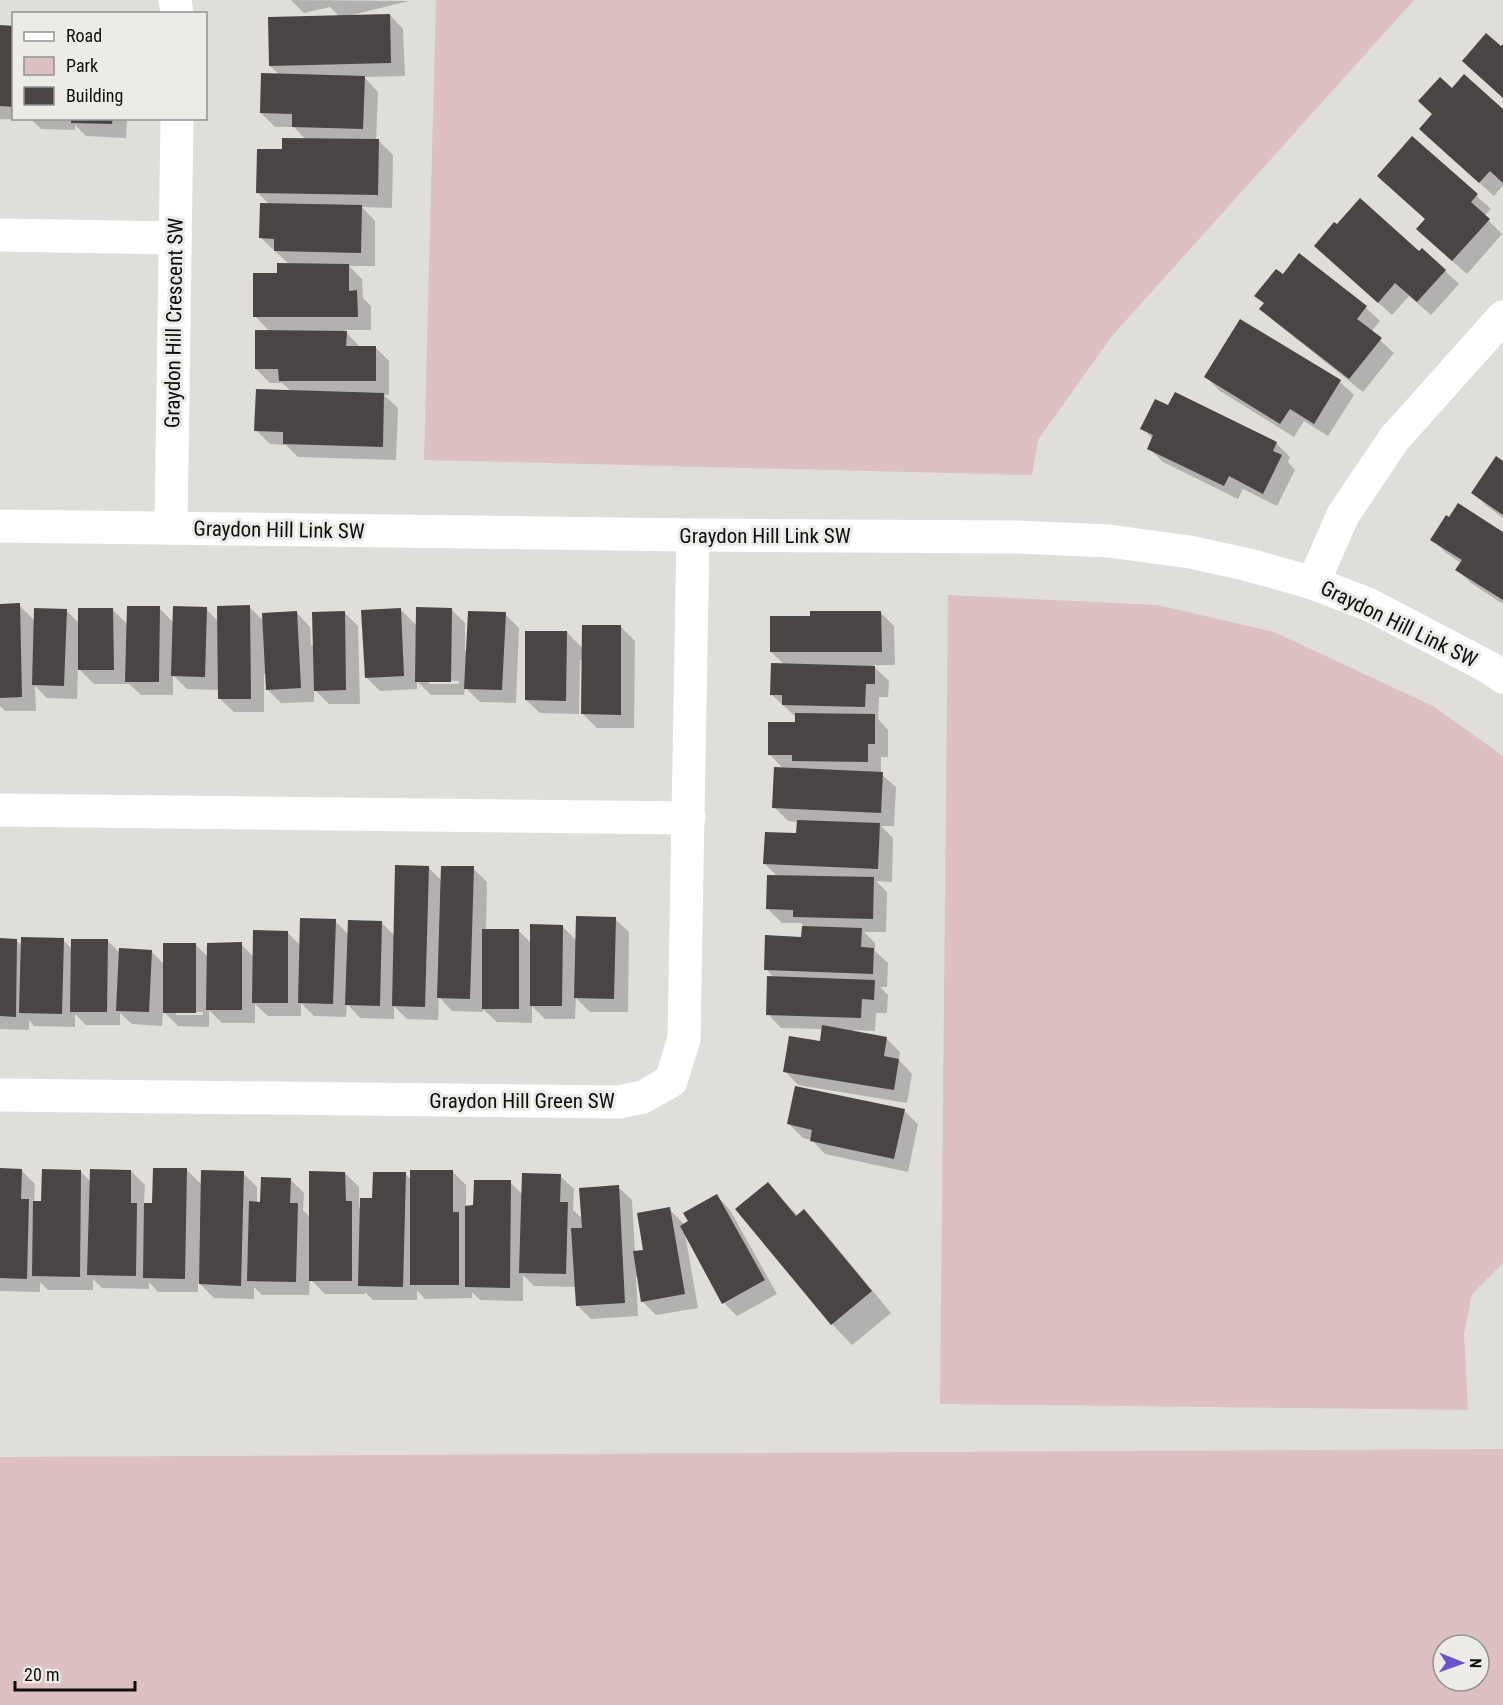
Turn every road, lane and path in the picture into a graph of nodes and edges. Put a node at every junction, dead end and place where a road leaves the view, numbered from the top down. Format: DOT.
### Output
graph roads {
  1 [pos="177,120"];
  2 [pos="0,235"];
  3 [pos="175,238"];
  4 [pos="1503,317"];
  5 [pos="0,526"];
  6 [pos="171,528"];
  7 [pos="693,536"];
  8 [pos="1313,583"];
  9 [pos="1503,677"];
  10 [pos="0,810"];
  11 [pos="689,818"];
  12 [pos="0,1095"];
  1 -- 3 [label="street, Graydon Hill Crescent SW"];
  2 -- 3 [label="street"];
  3 -- 6 [label="street, Graydon Hill Crescent SW"];
  4 -- 8 [label="street"];
  5 -- 6 [label="street, Graydon Hill Link SW"];
  6 -- 7 [label="street, Graydon Hill Link SW"];
  7 -- 8 [label="street, Graydon Hill Link SW"];
  7 -- 11 [label="street, Graydon Hill Green SW"];
  8 -- 9 [label="street, Graydon Hill Link SW"];
  10 -- 11 [label="street"];
  11 -- 12 [label="street, Graydon Hill Green SW"];
}
